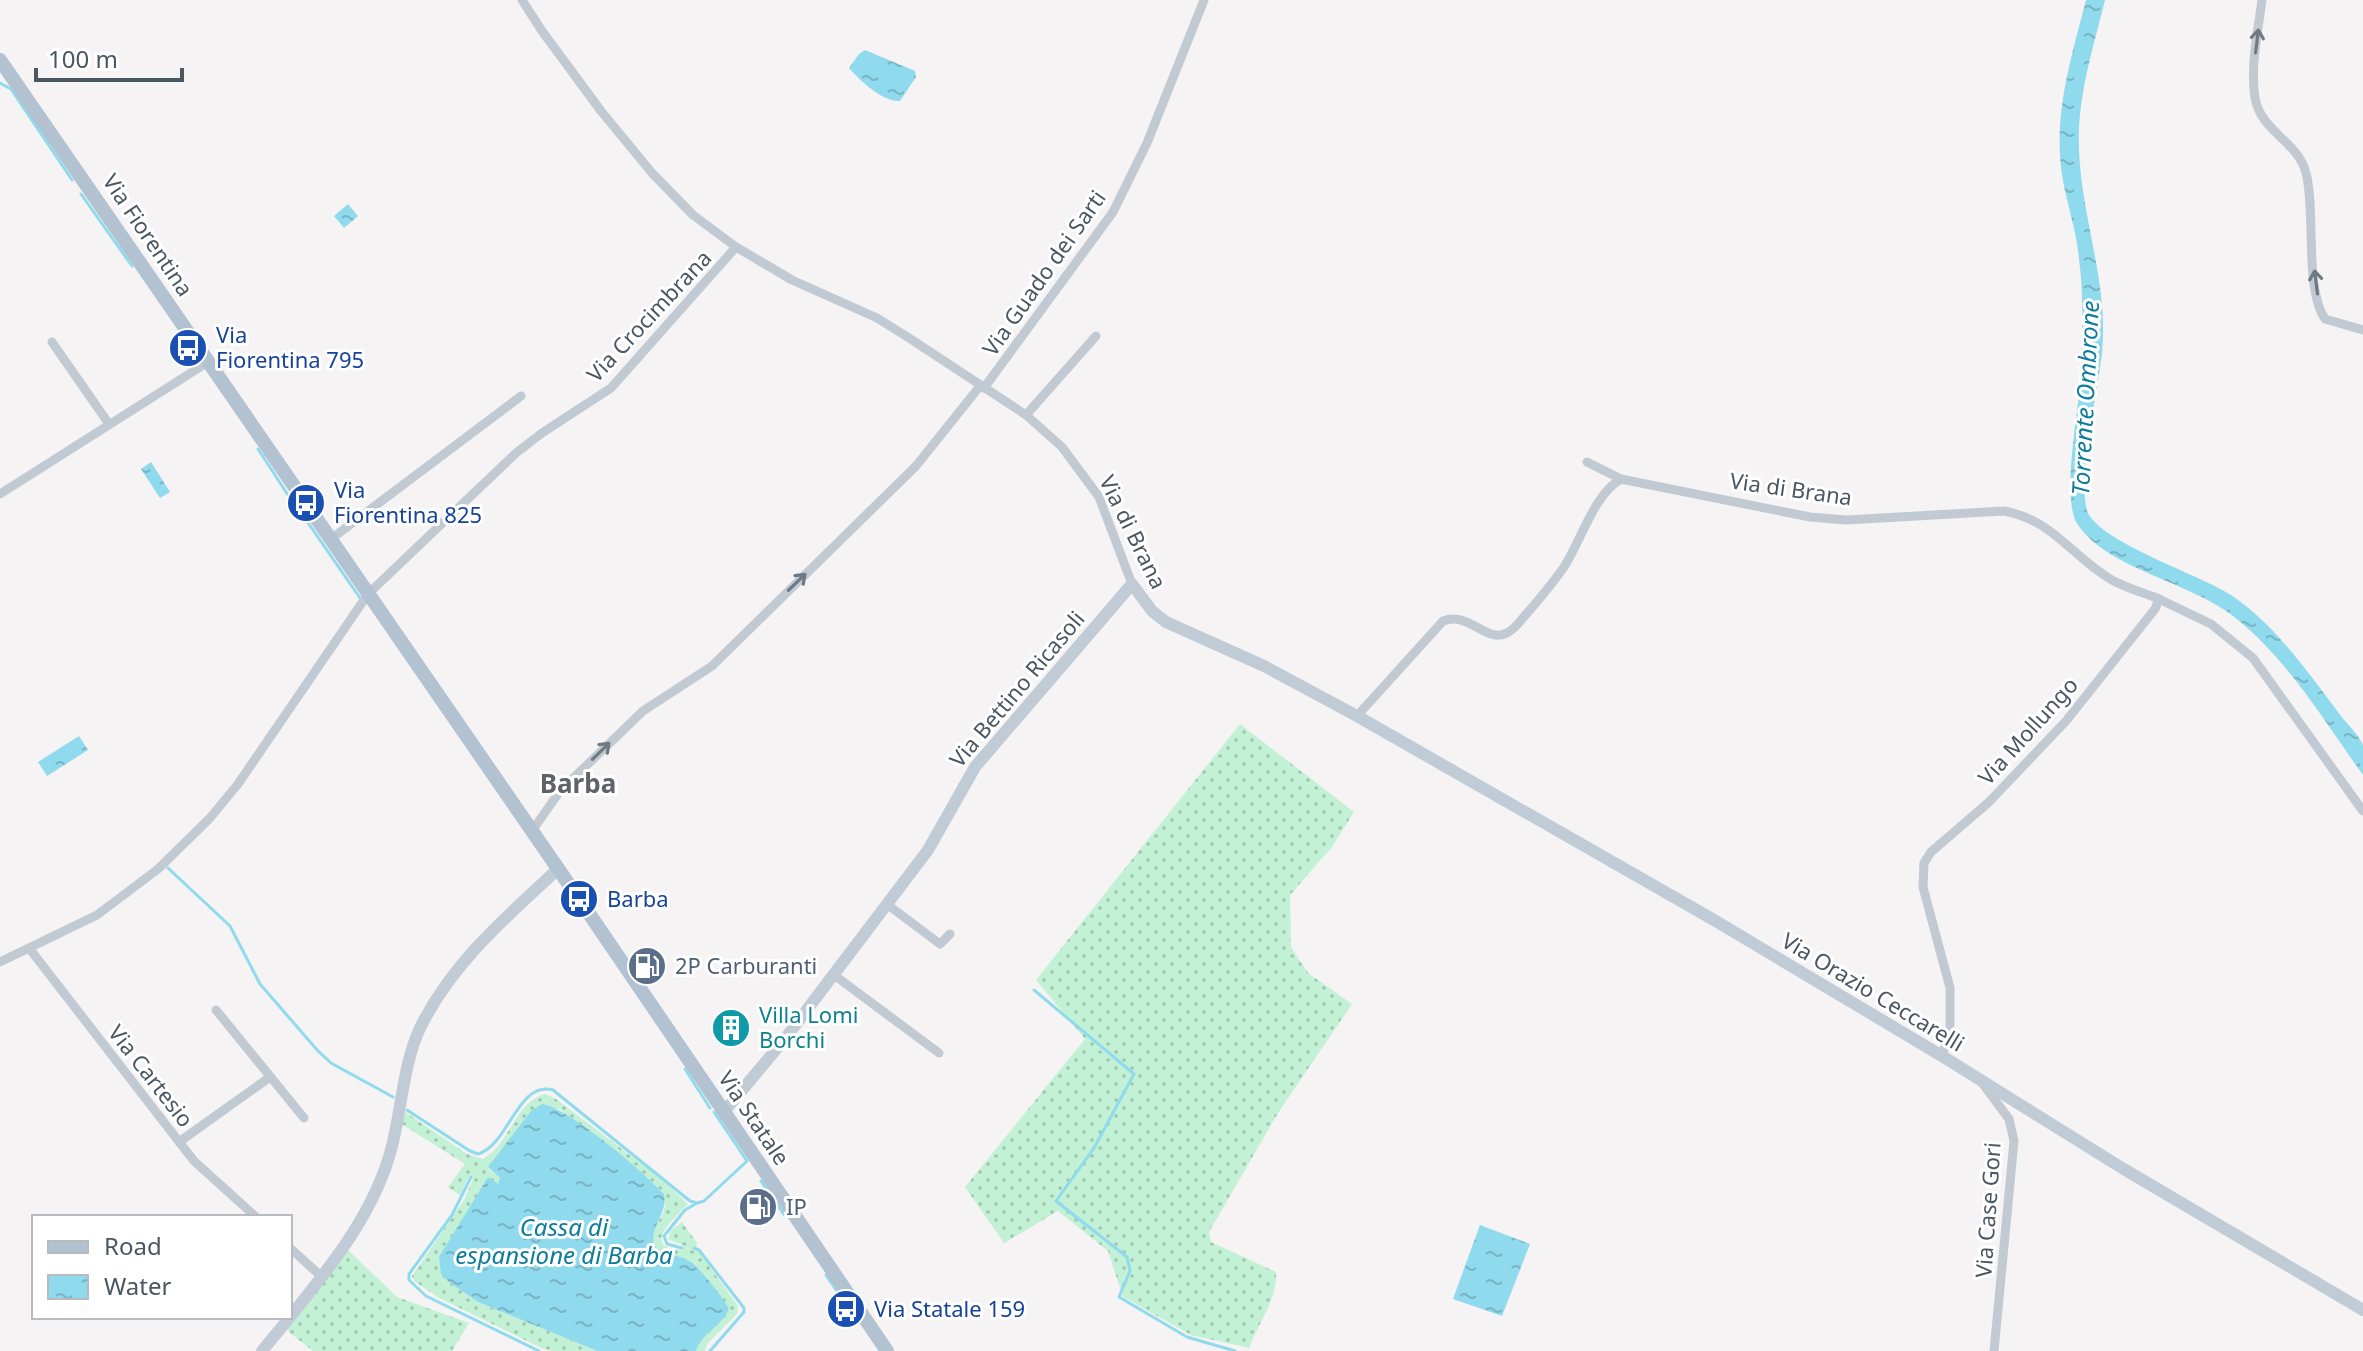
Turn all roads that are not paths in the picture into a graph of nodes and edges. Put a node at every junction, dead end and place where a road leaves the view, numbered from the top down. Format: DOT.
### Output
graph roads {
  1 [pos="522,0"];
  2 [pos="1204,0"];
  3 [pos="2262,0"];
  4 [pos="0,60"];
  5 [pos="736,247"];
  6 [pos="2363,330"];
  7 [pos="1096,336"];
  8 [pos="52,342"];
  9 [pos="208,362"];
  10 [pos="982,387"];
  11 [pos="521,396"];
  12 [pos="1026,415"];
  13 [pos="109,424"];
  14 [pos="1587,462"];
  15 [pos="1621,479"];
  16 [pos="0,494"];
  17 [pos="331,539"];
  18 [pos="1132,584"];
  19 [pos="368,594"];
  20 [pos="2159,599"];
  21 [pos="1357,716"];
  22 [pos="2363,811"];
  23 [pos="532,831"];
  24 [pos="558,869"];
  25 [pos="888,905"];
  26 [pos="950,934"];
  27 [pos="29,948"];
  28 [pos="0,962"];
  29 [pos="834,975"];
  30 [pos="216,1010"];
  31 [pos="939,1053"];
  32 [pos="1942,1056"];
  33 [pos="270,1077"];
  34 [pos="1982,1081"];
  35 [pos="722,1110"];
  36 [pos="304,1118"];
  37 [pos="179,1142"];
  38 [pos="254,1215"];
  39 [pos="292,1250"];
  40 [pos="322,1277"];
  41 [pos="2363,1310"];
  42 [pos="292,1314"];
  43 [pos="288,1319"];
  44 [pos="262,1351"];
  45 [pos="887,1351"];
  46 [pos="1994,1351"];
  1 -- 5 [label="street, Via di Brana"];
  2 -- 10 [label="street, Via Guado dei Sarti"];
  6 -- 3 [label="street, one-way"];
  4 -- 9 [label="main road, Via Fiorentina"];
  5 -- 10 [label="street, Via di Brana"];
  5 -- 19 [label="street, Via Crocimbrana"];
  7 -- 12 [label="street"];
  8 -- 13 [label="street"];
  9 -- 13 [label="street"];
  9 -- 17 [label="main road, Via Fiorentina"];
  10 -- 12 [label="street, Via di Brana"];
  23 -- 10 [label="street, one-way"];
  11 -- 17 [label="street"];
  12 -- 18 [label="street, Via di Brana"];
  13 -- 16 [label="street"];
  14 -- 15 [label="street, Via di Brana"];
  15 -- 20 [label="street, Via di Brana"];
  15 -- 21 [label="street"];
  17 -- 19 [label="main road, Via Fiorentina"];
  18 -- 21 [label="street, Via di Brana"];
  18 -- 25 [label="street, Via Bettino Ricasoli"];
  19 -- 23 [label="main road, Via Statale"];
  19 -- 27 [label="street, Via Crocimbrana"];
  20 -- 22 [label="street"];
  20 -- 32 [label="street, Via Mollungo"];
  21 -- 32 [label="street, Via Orazio Ceccarelli"];
  23 -- 24 [label="main road, Via Statale"];
  24 -- 35 [label="main road, Via Statale"];
  24 -- 40 [label="street"];
  25 -- 26 [label="street"];
  25 -- 29 [label="street, Via Bettino Ricasoli"];
  27 -- 28 [label="street, Via Crocimbrana"];
  27 -- 37 [label="street, Via Cartesio"];
  29 -- 31 [label="street"];
  29 -- 35 [label="street, Via Bettino Ricasoli"];
  30 -- 33 [label="street"];
  32 -- 34 [label="street, Via Orazio Ceccarelli"];
  33 -- 36 [label="street"];
  33 -- 37 [label="street"];
  34 -- 41 [label="street, Via Orazio Ceccarelli"];
  34 -- 46 [label="street, Via Case Gori"];
  35 -- 45 [label="main road, Via Statale"];
  37 -- 38 [label="street, Via Cartesio"];
  39 -- 40 [label="street"];
  40 -- 42 [label="street"];
  43 -- 44 [label="street"];
}
